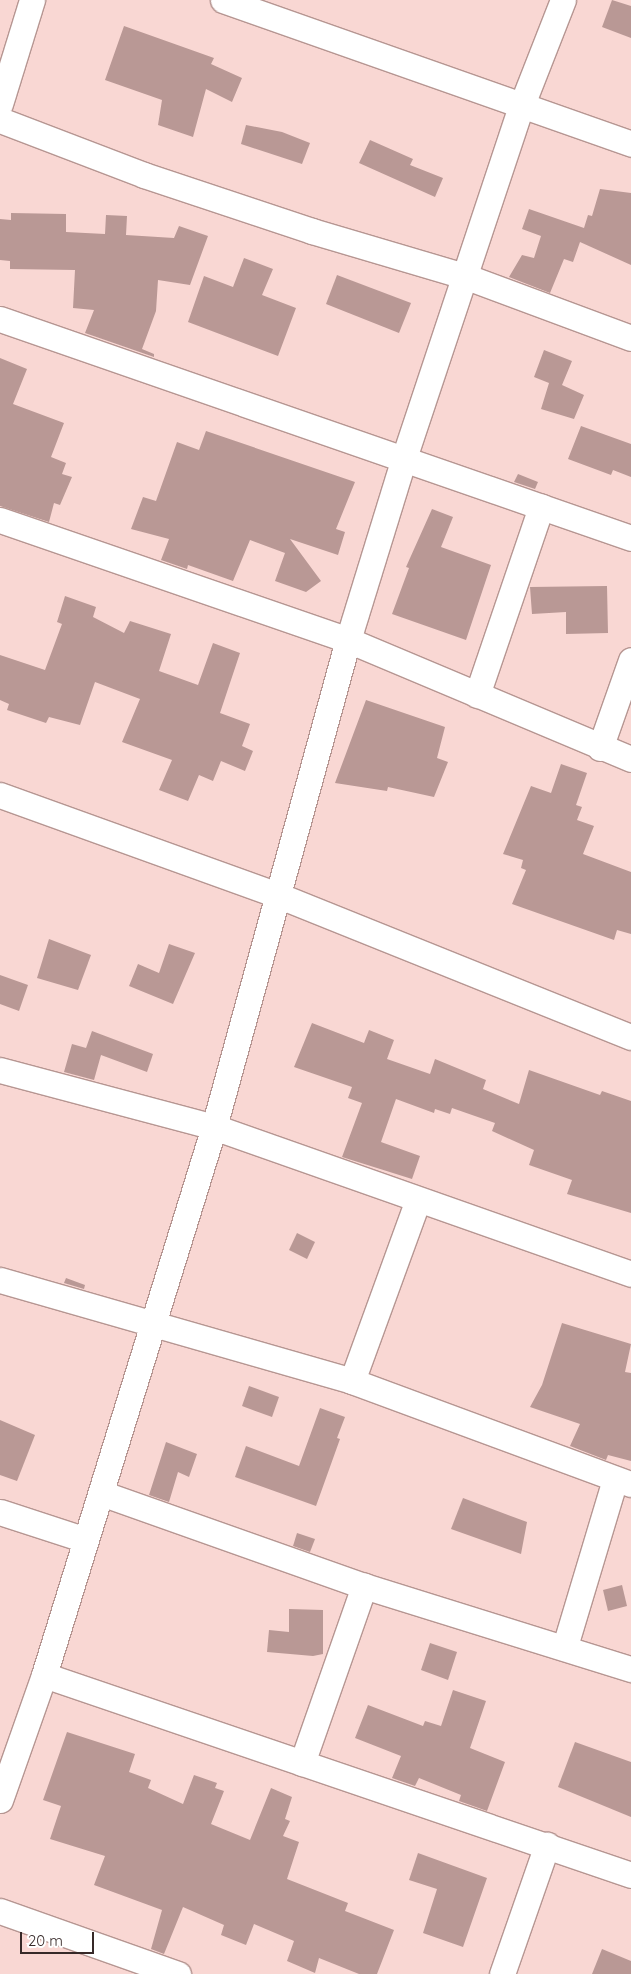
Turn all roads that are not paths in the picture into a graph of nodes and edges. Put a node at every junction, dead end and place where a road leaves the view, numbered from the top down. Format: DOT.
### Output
graph roads {
  1 [pos="32,0"];
  2 [pos="223,0"];
  3 [pos="563,0"];
  4 [pos="0,104"];
  5 [pos="521,107"];
  6 [pos="0,120"];
  7 [pos="631,144"];
  8 [pos="467,277"];
  9 [pos="0,319"];
  10 [pos="631,338"];
  11 [pos="404,458"];
  12 [pos="541,507"];
  13 [pos="0,520"];
  14 [pos="631,538"];
  15 [pos="348,640"];
  16 [pos="631,660"];
  17 [pos="477,695"];
  18 [pos="600,748"];
  19 [pos="631,759"];
  20 [pos="0,795"];
  21 [pos="280,896"];
  22 [pos="631,1037"];
  23 [pos="0,1070"];
  24 [pos="214,1128"];
  25 [pos="418,1200"];
  26 [pos="631,1274"];
  27 [pos="0,1280"];
  28 [pos="155,1324"];
  29 [pos="352,1382"];
  30 [pos="623,1481"];
  31 [pos="101,1493"];
  32 [pos="0,1512"];
  33 [pos="86,1540"];
  34 [pos="364,1586"];
  35 [pos="565,1646"];
  36 [pos="631,1669"];
  37 [pos="44,1674"];
  38 [pos="302,1763"];
  39 [pos="0,1800"];
  40 [pos="546,1845"];
  41 [pos="631,1875"];
  42 [pos="0,1910"];
  43 [pos="178,1974"];
  44 [pos="502,1974"];
  1 -- 4 [label="street"];
  2 -- 5 [label="street"];
  3 -- 5 [label="street"];
  5 -- 7 [label="street"];
  5 -- 8 [label="street"];
  6 -- 8 [label="street"];
  8 -- 10 [label="street"];
  8 -- 11 [label="street"];
  9 -- 11 [label="street"];
  11 -- 12 [label="street"];
  11 -- 15 [label="street"];
  12 -- 14 [label="street"];
  12 -- 17 [label="street"];
  13 -- 15 [label="street"];
  15 -- 17 [label="street"];
  15 -- 21 [label="street"];
  16 -- 18 [label="street"];
  17 -- 18 [label="street"];
  18 -- 19 [label="street"];
  20 -- 21 [label="street"];
  21 -- 22 [label="street"];
  21 -- 24 [label="street"];
  23 -- 24 [label="street"];
  24 -- 25 [label="street"];
  24 -- 28 [label="street"];
  25 -- 26 [label="street"];
  25 -- 29 [label="street"];
  27 -- 28 [label="street"];
  28 -- 29 [label="street"];
  28 -- 31 [label="street"];
  29 -- 30 [label="street"];
  30 -- 35 [label="street"];
  31 -- 33 [label="street"];
  31 -- 34 [label="street"];
  32 -- 33 [label="street"];
  33 -- 37 [label="street"];
  34 -- 35 [label="street"];
  34 -- 38 [label="street"];
  35 -- 36 [label="street"];
  37 -- 38 [label="street"];
  37 -- 39 [label="street"];
  38 -- 40 [label="street"];
  40 -- 41 [label="street"];
  40 -- 44 [label="street"];
  42 -- 43 [label="street"];
}
